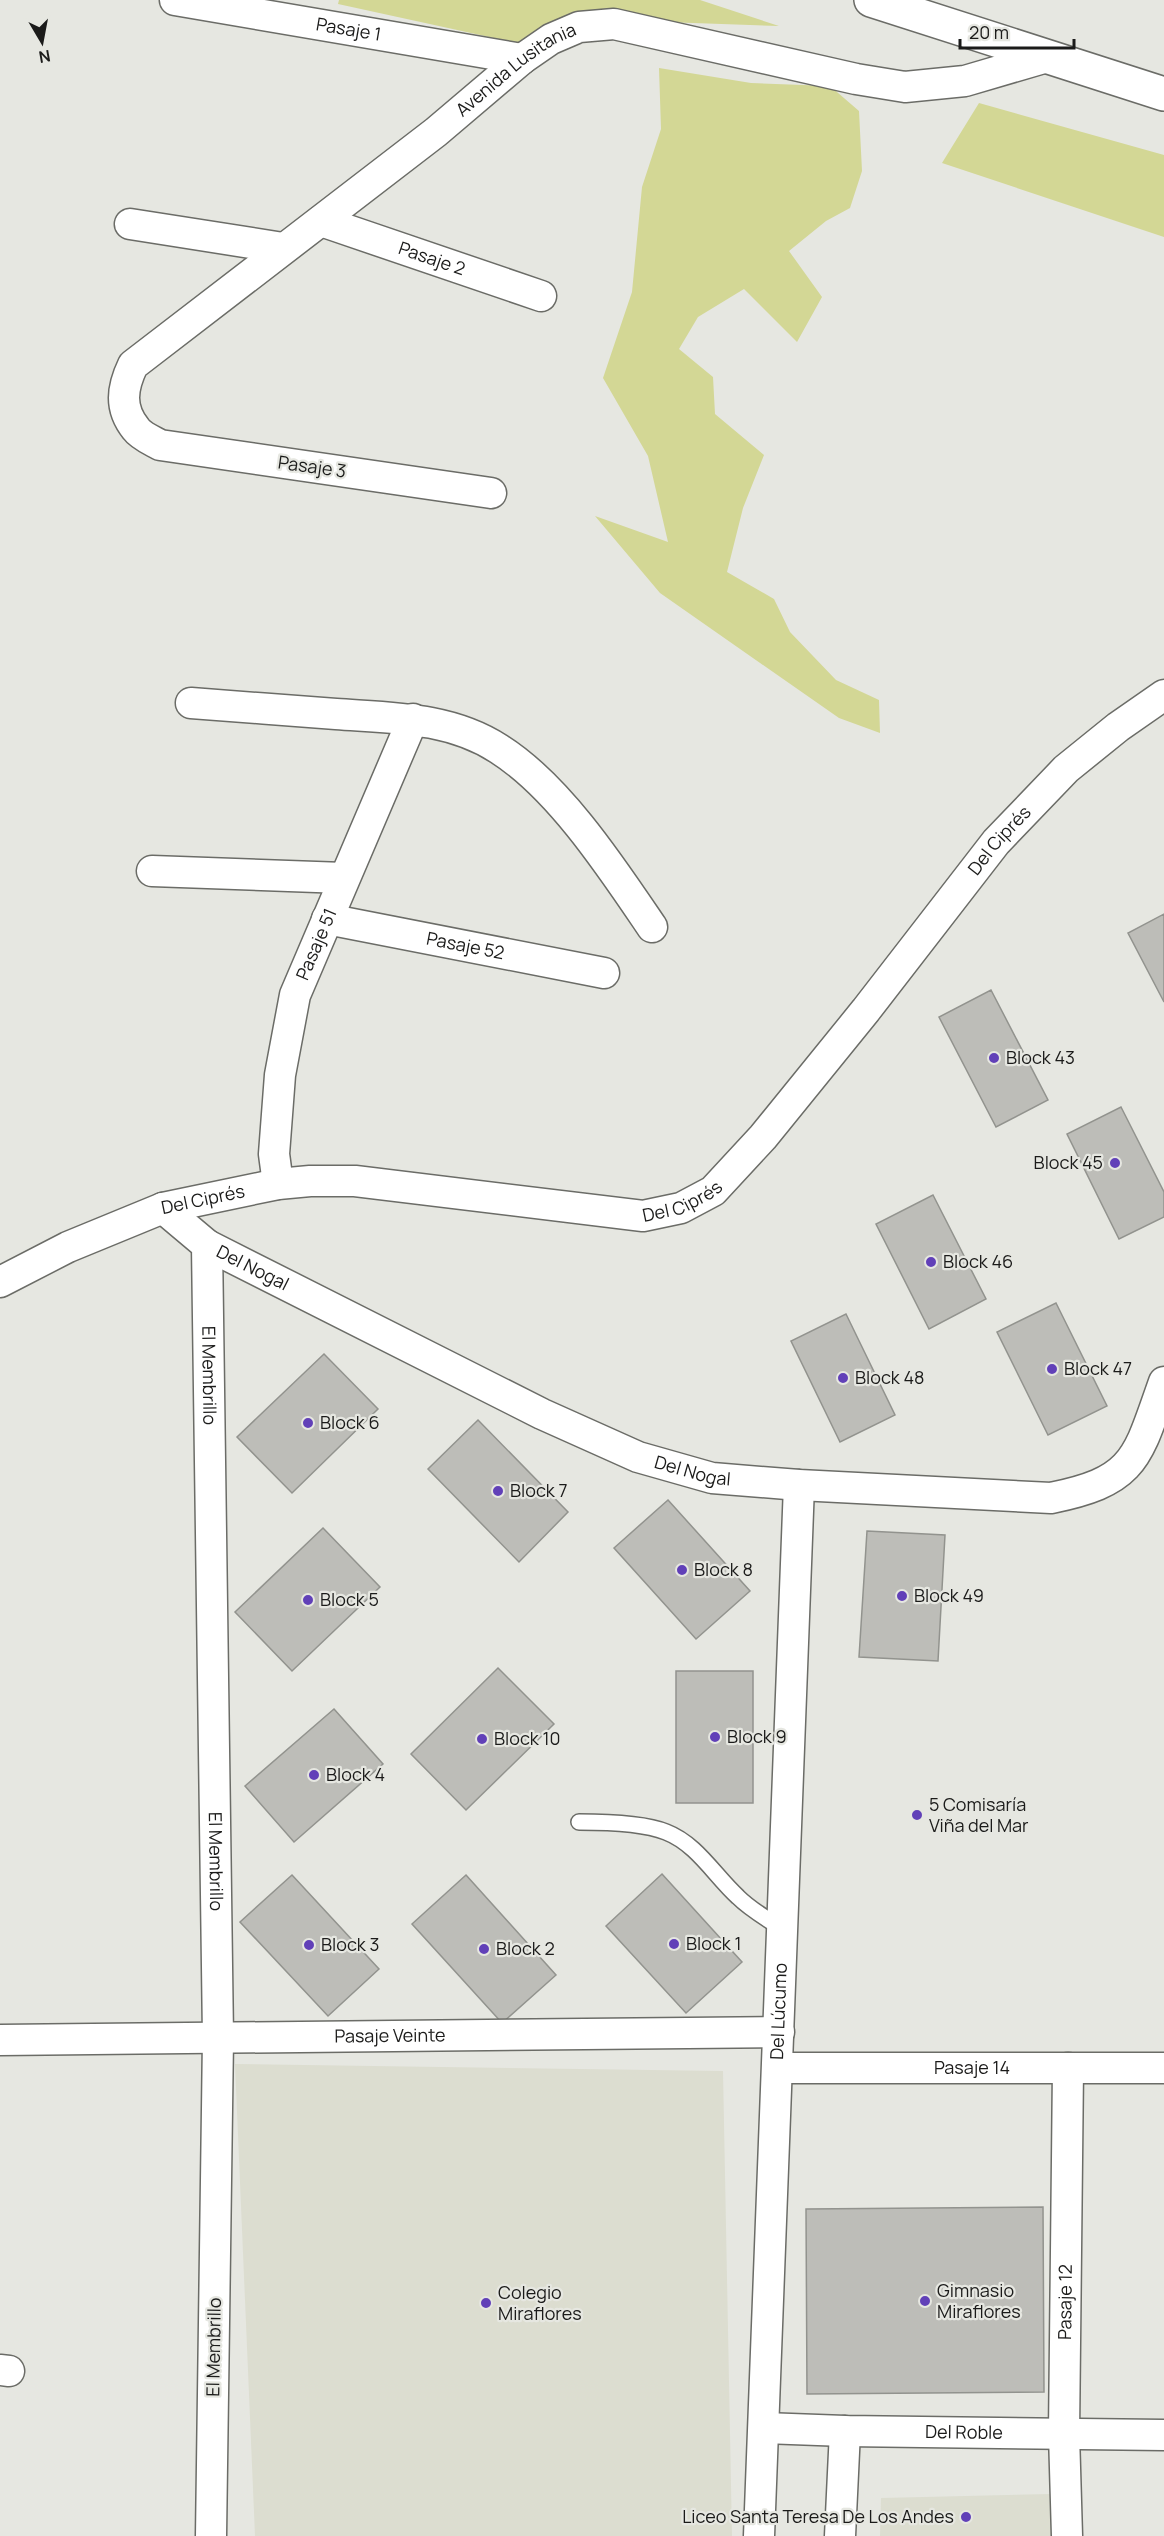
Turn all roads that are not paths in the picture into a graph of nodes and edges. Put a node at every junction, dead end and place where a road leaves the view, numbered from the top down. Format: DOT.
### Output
graph roads {
  1 [pos="175,0"];
  2 [pos="871,0"];
  3 [pos="1047,57"];
  4 [pos="522,59"];
  5 [pos="1160,92"];
  6 [pos="321,221"];
  7 [pos="130,224"];
  8 [pos="283,248"];
  9 [pos="541,296"];
  10 [pos="136,430"];
  11 [pos="492,493"];
  12 [pos="1164,696"];
  13 [pos="191,703"];
  14 [pos="413,719"];
  15 [pos="152,871"];
  16 [pos="344,878"];
  17 [pos="327,919"];
  18 [pos="652,927"];
  19 [pos="604,973"];
  20 [pos="278,1184"];
  21 [pos="163,1208"];
  22 [pos="207,1245"];
  23 [pos="0,1282"];
  24 [pos="1164,1382"];
  25 [pos="798,1485"];
  26 [pos="579,1822"];
  27 [pos="783,1929"];
  28 [pos="779,2032"];
  29 [pos="218,2038"];
  30 [pos="0,2040"];
  31 [pos="1164,2067"];
  32 [pos="778,2068"];
  33 [pos="1068,2068"];
  34 [pos="764,2428"];
  35 [pos="845,2431"];
  36 [pos="1064,2434"];
  37 [pos="1164,2435"];
  38 [pos="211,2536"];
  39 [pos="759,2536"];
  40 [pos="840,2536"];
  41 [pos="1067,2536"];
  1 -- 4 [label="street, Pasaje 1"];
  2 -- 3 [label="street"];
  3 -- 4 [label="street, Avenida Lusitania"];
  3 -- 5 [label="street"];
  4 -- 6 [label="street, Avenida Lusitania"];
  6 -- 8 [label="street, Avenida Lusitania"];
  6 -- 9 [label="street, Pasaje 2"];
  7 -- 8 [label="street"];
  8 -- 10 [label="street, Avenida Lusitania"];
  10 -- 11 [label="street, Pasaje 3"];
  12 -- 20 [label="street, Del Ciprés"];
  13 -- 14 [label="street"];
  14 -- 16 [label="street, Pasaje 51"];
  14 -- 18 [label="street"];
  15 -- 16 [label="street"];
  16 -- 17 [label="street, Pasaje 51"];
  17 -- 19 [label="street, Pasaje 52"];
  17 -- 20 [label="street, Pasaje 51"];
  20 -- 21 [label="street, Del Ciprés"];
  21 -- 22 [label="street"];
  21 -- 23 [label="street, Del Ciprés"];
  22 -- 25 [label="street, Del Nogal"];
  22 -- 29 [label="street, El Membrillo"];
  24 -- 25 [label="street, Del Nogal"];
  25 -- 27 [label="street, Del Lúcumo"];
  26 -- 27 [label="lane"];
  27 -- 28 [label="street, Del Lúcumo"];
  28 -- 29 [label="street, Pasaje Veinte"];
  28 -- 32 [label="street, Del Lúcumo"];
  29 -- 30 [label="street, Pasaje Veinte"];
  29 -- 38 [label="street, El Membrillo"];
  31 -- 33 [label="street, Pasaje 14"];
  32 -- 33 [label="street, Pasaje 14"];
  32 -- 34 [label="street, Del Lúcumo"];
  33 -- 36 [label="street, Pasaje 12"];
  34 -- 35 [label="street, Del Roble"];
  34 -- 39 [label="street, Del Lúcumo"];
  35 -- 36 [label="street, Del Roble"];
  35 -- 40 [label="street"];
  36 -- 37 [label="street, Del Roble"];
  36 -- 41 [label="street, Pasaje 12"];
}
